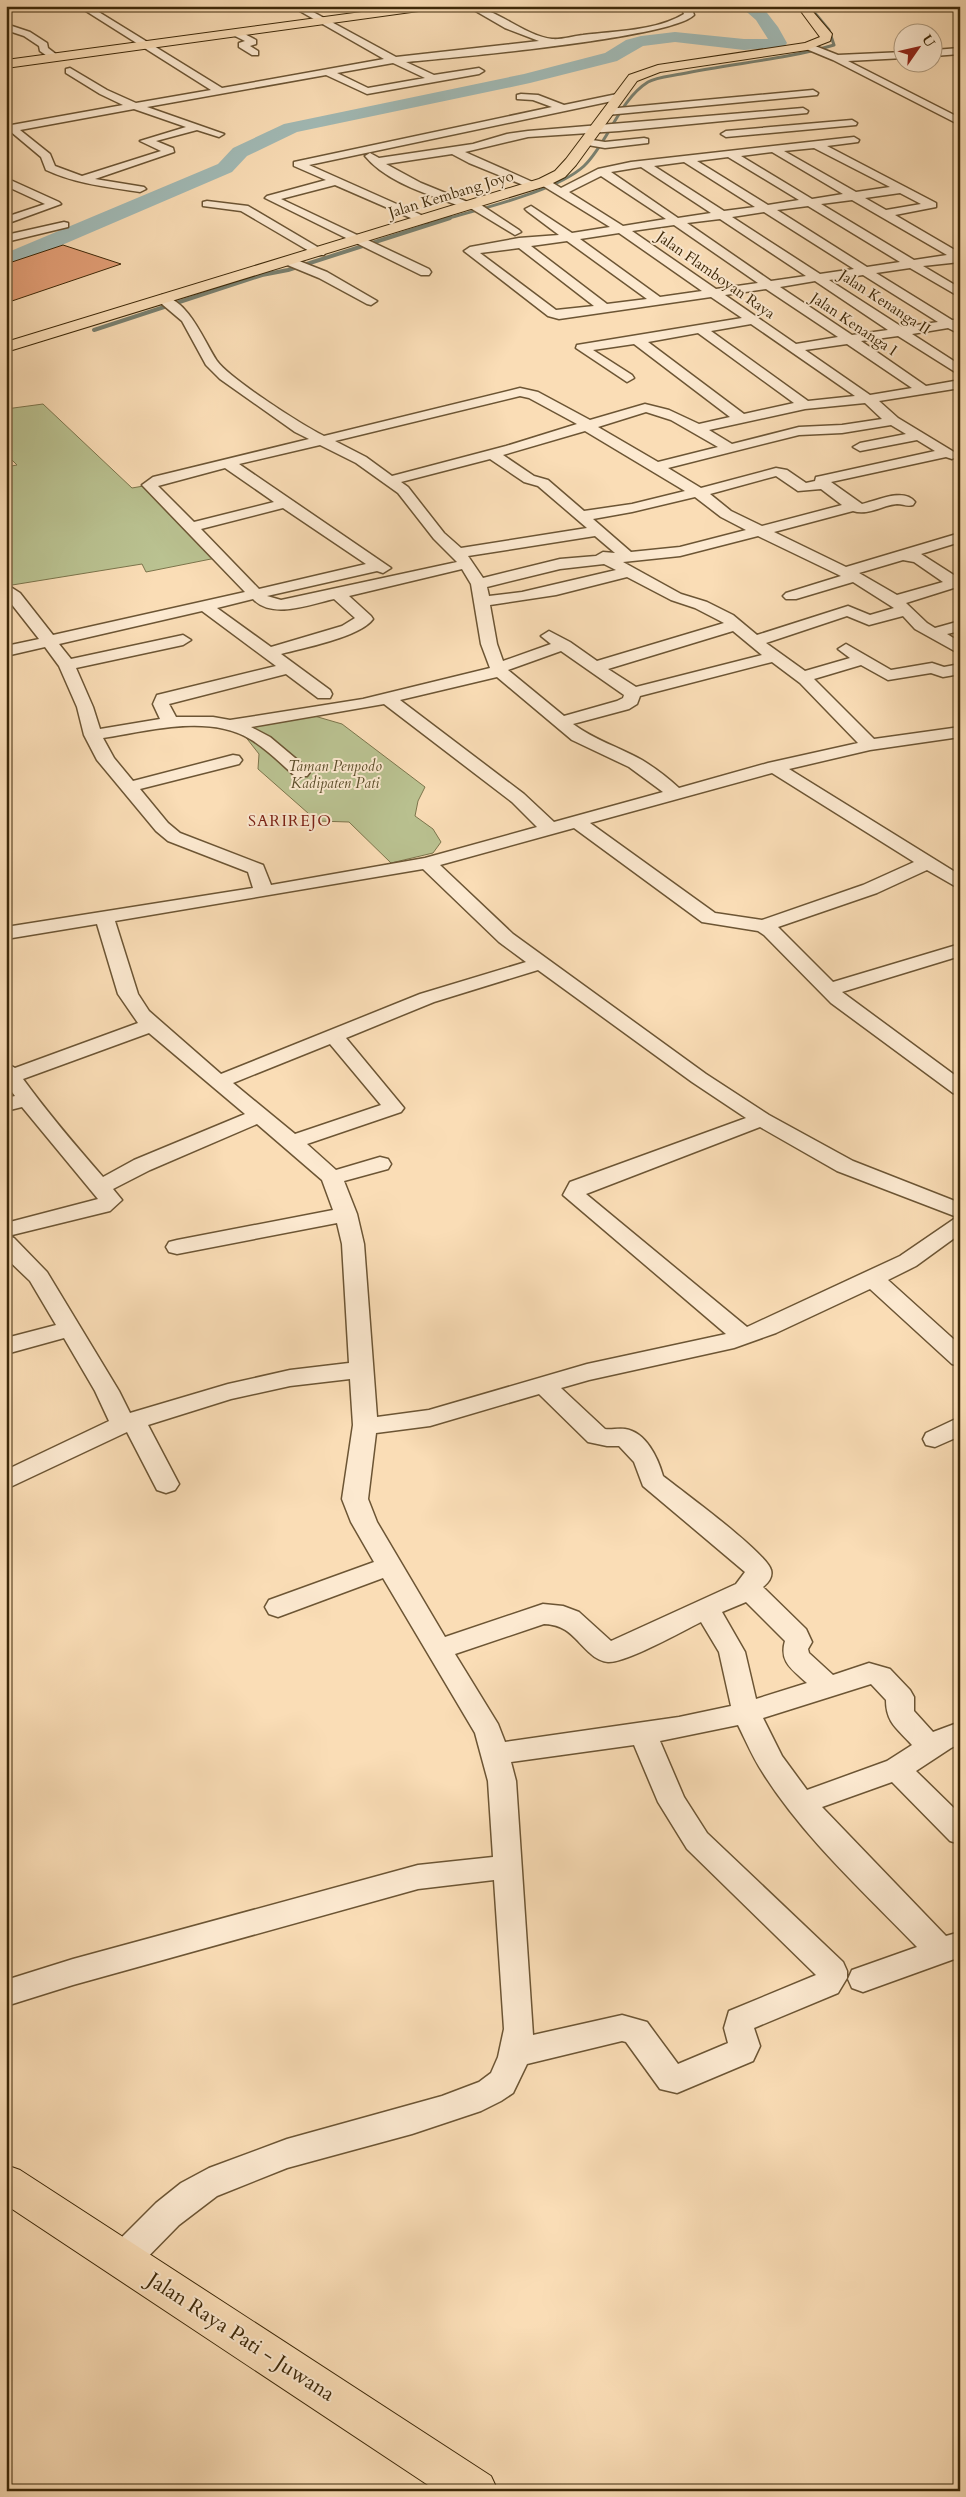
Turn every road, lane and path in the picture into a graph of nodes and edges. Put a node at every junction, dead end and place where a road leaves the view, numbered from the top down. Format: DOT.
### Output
graph roads {
  1 [pos="106,6"];
  2 [pos="295,6"];
  3 [pos="433,6"];
  4 [pos="471,6"];
  5 [pos="686,6"];
  6 [pos="802,6"];
  7 [pos="84,7"];
  8 [pos="322,21"];
  9 [pos="6,27"];
  10 [pos="20,31"];
  11 [pos="6,33"];
  12 [pos="236,33"];
  13 [pos="549,42"];
  14 [pos="143,45"];
  15 [pos="807,46"];
  16 [pos="255,53"];
  17 [pos="944,53"];
  18 [pos="957,53"];
  19 [pos="894,55"];
  20 [pos="56,58"];
  21 [pos="836,58"];
  22 [pos="394,60"];
  23 [pos="6,64"];
  24 [pos="70,70"];
  25 [pos="479,71"];
  26 [pos="329,73"];
  27 [pos="437,78"];
  28 [pos="367,91"];
  29 [pos="222,92"];
  30 [pos="813,93"];
  31 [pos="349,94"];
  32 [pos="521,97"];
  33 [pos="617,97"];
  34 [pos="140,106"];
  35 [pos="564,108"];
  36 [pos="803,111"];
  37 [pos="607,112"];
  38 [pos="960,122"];
  39 [pos="852,124"];
  40 [pos="198,127"];
  41 [pos="598,128"];
  42 [pos="9,129"];
  43 [pos="219,134"];
  44 [pos="712,135"];
  45 [pos="854,140"];
  46 [pos="653,141"];
  47 [pos="586,142"];
  48 [pos="605,145"];
  49 [pos="816,145"];
  50 [pos="361,150"];
  51 [pos="454,150"];
  52 [pos="775,150"];
  53 [pos="732,154"];
  54 [pos="688,160"];
  55 [pos="376,162"];
  56 [pos="644,164"];
  57 [pos="630,165"];
  58 [pos="602,171"];
  59 [pos="83,179"];
  60 [pos="6,181"];
  61 [pos="336,181"];
  62 [pos="538,184"];
  63 [pos="140,189"];
  64 [pos="902,190"];
  65 [pos="22,191"];
  66 [pos="561,192"];
  67 [pos="6,194"];
  68 [pos="859,197"];
  69 [pos="814,203"];
  70 [pos="207,204"];
  71 [pos="471,205"];
  72 [pos="531,209"];
  73 [pos="769,209"];
  74 [pos="887,213"];
  75 [pos="723,215"];
  76 [pos="424,220"];
  77 [pos="6,221"];
  78 [pos="675,222"];
  79 [pos="64,226"];
  80 [pos="621,229"];
  81 [pos="569,236"];
  82 [pos="517,237"];
  83 [pos="814,237"];
  84 [pos="6,238"];
  85 [pos="355,240"];
  86 [pos="766,244"];
  87 [pos="718,251"];
  88 [pos="320,252"];
  89 [pos="960,257"];
  90 [pos="289,261"];
  91 [pos="913,264"];
  92 [pos="866,271"];
  93 [pos="425,272"];
  94 [pos="818,278"];
  95 [pos="768,285"];
  96 [pos="713,292"];
  97 [pos="960,293"];
  98 [pos="162,299"];
  99 [pos="657,300"];
  100 [pos="371,301"];
  101 [pos="604,308"];
  102 [pos="754,320"];
  103 [pos="956,325"];
  104 [pos="700,329"];
  105 [pos="900,332"];
  106 [pos="637,340"];
  107 [pos="848,340"];
  108 [pos="6,347"];
  109 [pos="793,348"];
  110 [pos="960,371"];
  111 [pos="627,378"];
  112 [pos="960,384"];
  113 [pos="922,389"];
  114 [pos="868,398"];
  115 [pos="805,404"];
  116 [pos="740,418"];
  117 [pos="893,421"];
  118 [pos="588,425"];
  119 [pos="696,429"];
  120 [pos="918,436"];
  121 [pos="714,440"];
  122 [pos="324,441"];
  123 [pos="860,447"];
  124 [pos="730,448"];
  125 [pos="492,454"];
  126 [pos="953,456"];
  127 [pos="643,459"];
  128 [pos="229,464"];
  129 [pos="657,467"];
  130 [pos="392,480"];
  131 [pos="824,484"];
  132 [pos="698,492"];
  133 [pos="908,502"];
  134 [pos="287,503"];
  135 [pos="854,506"];
  136 [pos="582,516"];
  137 [pos="193,527"];
  138 [pos="599,531"];
  139 [pos="758,531"];
  140 [pos="960,538"];
  141 [pos="903,555"];
  142 [pos="461,558"];
  143 [pos="627,564"];
  144 [pos="379,566"];
  145 [pos="850,575"];
  146 [pos="404,579"];
  147 [pos="479,584"];
  148 [pos="6,588"];
  149 [pos="256,593"];
  150 [pos="338,594"];
  151 [pos="791,596"];
  152 [pos="482,601"];
  153 [pos="205,606"];
  154 [pos="900,606"];
  155 [pos="735,625"];
  156 [pos="960,626"];
  157 [pos="933,633"];
  158 [pos="549,636"];
  159 [pos="47,640"];
  160 [pos="184,640"];
  161 [pos="755,641"];
  162 [pos="564,645"];
  163 [pos="846,649"];
  164 [pos="960,649"];
  165 [pos="6,651"];
  166 [pos="268,653"];
  167 [pos="774,657"];
  168 [pos="862,660"];
  169 [pos="67,665"];
  170 [pos="596,667"];
  171 [pos="289,668"];
  172 [pos="499,669"];
  173 [pos="960,669"];
  174 [pos="802,677"];
  175 [pos="633,693"];
  176 [pos="324,694"];
  177 [pos="388,698"];
  178 [pos="561,722"];
  179 [pos="170,724"];
  180 [pos="229,724"];
  181 [pos="960,732"];
  182 [pos="93,735"];
  183 [pos="870,745"];
  184 [pos="233,760"];
  185 [pos="774,767"];
  186 [pos="301,772"];
  187 [pos="128,787"];
  188 [pos="674,792"];
  189 [pos="577,822"];
  190 [pos="550,829"];
  191 [pos="427,863"];
  192 [pos="926,864"];
  193 [pos="960,883"];
  194 [pos="264,892"];
  195 [pos="6,914"];
  196 [pos="104,917"];
  197 [pos="763,926"];
  198 [pos="15,932"];
  199 [pos="960,950"];
  200 [pos="542,963"];
  201 [pos="828,990"];
  202 [pos="151,1025"];
  203 [pos="333,1036"];
  204 [pos="9,1073"];
  205 [pos="218,1082"];
  206 [pos="960,1089"];
  207 [pos="29,1098"];
  208 [pos="6,1106"];
  209 [pos="259,1116"];
  210 [pos="762,1119"];
  211 [pos="292,1142"];
  212 [pos="380,1164"];
  213 [pos="332,1178"];
  214 [pos="101,1187"];
  215 [pos="960,1211"];
  216 [pos="346,1214"];
  217 [pos="960,1223"];
  218 [pos="6,1230"];
  219 [pos="6,1243"];
  220 [pos="177,1247"];
  221 [pos="873,1279"];
  222 [pos="69,1329"];
  223 [pos="744,1337"];
  224 [pos="6,1346"];
  225 [pos="960,1358"];
  226 [pos="362,1370"];
  227 [pos="543,1384"];
  228 [pos="128,1422"];
  229 [pos="365,1425"];
  230 [pos="960,1425"];
  231 [pos="935,1439"];
  232 [pos="6,1480"];
  233 [pos="166,1484"];
  234 [pos="389,1566"];
  235 [pos="749,1590"];
  236 [pos="278,1607"];
  237 [pos="707,1609"];
  238 [pos="440,1649"];
  239 [pos="828,1686"];
  240 [pos="746,1713"];
  241 [pos="643,1733"];
  242 [pos="960,1733"];
  243 [pos="931,1747"];
  244 [pos="493,1754"];
  245 [pos="897,1769"];
  246 [pos="802,1803"];
  247 [pos="960,1833"];
  248 [pos="508,1867"];
  249 [pos="950,1947"];
  250 [pos="863,1979"];
  251 [pos="6,1993"];
  252 [pos="515,2053"];
  253 [pos="6,2183"];
  254 [pos="122,2260"];
  255 [pos="476,2491"];
  1 -- 7 [label="street"];
  2 -- 8 [label="street"];
  3 -- 8 [label="main road"];
  4 -- 13 [label="street"];
  5 -- 13 [label="street"];
  6 -- 15 [label="main road, Jalan Kembang Joyo"];
  7 -- 14 [label="street"];
  8 -- 12 [label="main road"];
  8 -- 22 [label="street"];
  9 -- 10 [label="street"];
  10 -- 11 [label="street"];
  10 -- 20 [label="street"];
  12 -- 14 [label="main road"];
  12 -- 16 [label="street"];
  13 -- 22 [label="street"];
  14 -- 20 [label="main road"];
  14 -- 29 [label="street"];
  15 -- 21 [label="street"];
  15 -- 33 [label="main road, Jalan Kembang Joyo"];
  17 -- 18 [label="street"];
  19 -- 21 [label="street"];
  20 -- 23 [label="main road"];
  21 -- 38 [label="street"];
  22 -- 26 [label="street"];
  22 -- 27 [label="street"];
  24 -- 34 [label="street"];
  25 -- 27 [label="street"];
  26 -- 28 [label="street"];
  26 -- 29 [label="street"];
  27 -- 28 [label="street"];
  28 -- 31 [label="street"];
  29 -- 34 [label="street"];
  30 -- 37 [label="street"];
  32 -- 35 [label="street"];
  33 -- 35 [label="street"];
  33 -- 37 [label="main road, Jalan Kembang Joyo"];
  34 -- 40 [label="street"];
  34 -- 42 [label="street"];
  35 -- 50 [label="street"];
  36 -- 41 [label="street"];
  37 -- 41 [label="main road, Jalan Kembang Joyo"];
  39 -- 44 [label="street"];
  40 -- 43 [label="street"];
  40 -- 59 [label="street"];
  41 -- 47 [label="main road, Jalan Kembang Joyo"];
  41 -- 51 [label="street"];
  42 -- 59 [label="street"];
  45 -- 49 [label="street"];
  46 -- 48 [label="street"];
  47 -- 48 [label="street"];
  47 -- 62 [label="main road, Jalan Kembang Joyo"];
  48 -- 57 [label="street"];
  49 -- 52 [label="street"];
  49 -- 64 [label="street"];
  50 -- 55 [label="street"];
  50 -- 61 [label="street"];
  51 -- 55 [label="street"];
  51 -- 62 [label="street, Jalan Flamboyan Raya"];
  52 -- 53 [label="street"];
  52 -- 68 [label="street"];
  53 -- 54 [label="street"];
  53 -- 69 [label="street"];
  54 -- 56 [label="street"];
  54 -- 73 [label="street"];
  55 -- 71 [label="street"];
  56 -- 57 [label="street"];
  56 -- 75 [label="street, Jalan Kenanga II"];
  57 -- 58 [label="street"];
  58 -- 66 [label="street"];
  58 -- 78 [label="street, Jalan Kenanga I"];
  59 -- 63 [label="street"];
  60 -- 65 [label="street"];
  61 -- 76 [label="street"];
  61 -- 85 [label="street"];
  62 -- 66 [label="street, Jalan Flamboyan Raya"];
  62 -- 71 [label="main road, Jalan Kembang Joyo"];
  64 -- 68 [label="street"];
  64 -- 74 [label="street"];
  65 -- 67 [label="street"];
  65 -- 77 [label="street"];
  66 -- 80 [label="street, Jalan Flamboyan Raya"];
  68 -- 69 [label="street"];
  68 -- 74 [label="street"];
  69 -- 73 [label="street"];
  69 -- 91 [label="street"];
  70 -- 88 [label="street"];
  71 -- 76 [label="main road, Jalan Kembang Joyo"];
  71 -- 82 [label="street"];
  72 -- 81 [label="street"];
  73 -- 75 [label="street"];
  73 -- 83 [label="street"];
  74 -- 89 [label="street"];
  75 -- 78 [label="street"];
  75 -- 86 [label="street, Jalan Kenanga II"];
  76 -- 85 [label="main road, Jalan Kembang Joyo"];
  78 -- 80 [label="street"];
  78 -- 87 [label="street, Jalan Kenanga I"];
  79 -- 84 [label="street"];
  80 -- 81 [label="street"];
  80 -- 96 [label="street, Jalan Flamboyan Raya"];
  81 -- 82 [label="street"];
  81 -- 99 [label="street"];
  82 -- 101 [label="street"];
  82 -- 101 [label="street"];
  83 -- 86 [label="street"];
  83 -- 92 [label="street"];
  85 -- 88 [label="main road, Jalan Kembang Joyo"];
  85 -- 93 [label="street"];
  86 -- 87 [label="street"];
  86 -- 94 [label="street, Jalan Kenanga II"];
  87 -- 95 [label="street, Jalan Kenanga I"];
  88 -- 90 [label="main road, Jalan Kembang Joyo"];
  89 -- 91 [label="street"];
  90 -- 98 [label="main road, Jalan Kembang Joyo"];
  90 -- 100 [label="street"];
  91 -- 92 [label="street"];
  91 -- 97 [label="street"];
  92 -- 94 [label="street"];
  92 -- 103 [label="street"];
  94 -- 95 [label="street"];
  94 -- 105 [label="street, Jalan Kenanga II"];
  95 -- 96 [label="street"];
  95 -- 107 [label="street, Jalan Kenanga I"];
  96 -- 99 [label="street"];
  96 -- 102 [label="street, Jalan Flamboyan Raya"];
  98 -- 108 [label="main road, Jalan Kembang Joyo"];
  98 -- 122 [label="street"];
  99 -- 101 [label="street"];
  102 -- 104 [label="street"];
  102 -- 109 [label="street, Jalan Flamboyan Raya"];
  103 -- 105 [label="street"];
  104 -- 106 [label="street"];
  104 -- 115 [label="street"];
  105 -- 107 [label="street"];
  105 -- 110 [label="street, Jalan Kenanga II"];
  106 -- 111 [label="street"];
  106 -- 116 [label="street"];
  107 -- 109 [label="street"];
  107 -- 113 [label="street, Jalan Kenanga I"];
  109 -- 114 [label="street, Jalan Flamboyan Raya"];
  112 -- 113 [label="street"];
  113 -- 114 [label="street"];
  114 -- 115 [label="street"];
  114 -- 117 [label="street, Jalan Flamboyan Raya"];
  115 -- 116 [label="street"];
  116 -- 119 [label="street"];
  117 -- 120 [label="street, Jalan Flamboyan Raya"];
  117 -- 124 [label="street"];
  118 -- 119 [label="street"];
  118 -- 122 [label="street"];
  118 -- 125 [label="street"];
  118 -- 127 [label="street"];
  119 -- 121 [label="street"];
  120 -- 123 [label="street"];
  120 -- 126 [label="street, Jalan Flamboyan Raya"];
  121 -- 124 [label="street"];
  121 -- 127 [label="street"];
  122 -- 128 [label="street"];
  122 -- 130 [label="street"];
  124 -- 129 [label="street"];
  125 -- 130 [label="street"];
  125 -- 136 [label="street"];
  126 -- 131 [label="street"];
  127 -- 129 [label="street"];
  128 -- 134 [label="street"];
  128 -- 137 [label="street"];
  129 -- 132 [label="street"];
  130 -- 142 [label="street"];
  131 -- 132 [label="street"];
  131 -- 135 [label="street"];
  132 -- 136 [label="street"];
  132 -- 139 [label="street"];
  133 -- 135 [label="street"];
  134 -- 137 [label="street"];
  134 -- 144 [label="street"];
  135 -- 139 [label="street"];
  136 -- 138 [label="street"];
  137 -- 149 [label="street"];
  138 -- 142 [label="street"];
  138 -- 143 [label="street"];
  139 -- 143 [label="street"];
  139 -- 145 [label="street"];
  140 -- 141 [label="street"];
  141 -- 145 [label="street"];
  141 -- 154 [label="street"];
  142 -- 146 [label="street"];
  142 -- 147 [label="street"];
  143 -- 147 [label="street"];
  143 -- 152 [label="street"];
  143 -- 155 [label="street"];
  144 -- 146 [label="street"];
  144 -- 149 [label="street"];
  145 -- 151 [label="street"];
  145 -- 154 [label="street"];
  146 -- 150 [label="street"];
  147 -- 152 [label="street"];
  148 -- 159 [label="street"];
  149 -- 150 [label="street"];
  149 -- 153 [label="street"];
  150 -- 166 [label="street"];
  152 -- 172 [label="street"];
  153 -- 159 [label="street"];
  153 -- 166 [label="street"];
  154 -- 157 [label="street"];
  154 -- 161 [label="street"];
  155 -- 161 [label="street"];
  155 -- 170 [label="street"];
  156 -- 157 [label="street"];
  157 -- 164 [label="street"];
  158 -- 162 [label="street"];
  159 -- 165 [label="street"];
  159 -- 169 [label="street"];
  160 -- 169 [label="street"];
  161 -- 167 [label="street"];
  162 -- 170 [label="street"];
  162 -- 172 [label="street"];
  163 -- 168 [label="street"];
  166 -- 171 [label="street"];
  167 -- 174 [label="street"];
  167 -- 175 [label="street"];
  168 -- 173 [label="street"];
  168 -- 174 [label="street"];
  169 -- 182 [label="street"];
  170 -- 175 [label="street"];
  171 -- 176 [label="street"];
  171 -- 179 [label="street"];
  172 -- 177 [label="street"];
  172 -- 178 [label="street"];
  174 -- 183 [label="street"];
  175 -- 178 [label="street"];
  177 -- 180 [label="street"];
  177 -- 190 [label="street"];
  178 -- 188 [label="street"];
  179 -- 180 [label="street"];
  179 -- 182 [label="street"];
  180 -- 186 [label="street"];
  181 -- 183 [label="street"];
  182 -- 187 [label="street"];
  183 -- 185 [label="street"];
  184 -- 187 [label="street"];
  185 -- 188 [label="street"];
  185 -- 192 [label="street"];
  187 -- 194 [label="street"];
  188 -- 189 [label="street"];
  189 -- 190 [label="street"];
  189 -- 197 [label="street"];
  190 -- 191 [label="street"];
  191 -- 194 [label="street"];
  191 -- 200 [label="street"];
  192 -- 193 [label="street"];
  192 -- 197 [label="street"];
  194 -- 196 [label="street"];
  195 -- 198 [label="street"];
  196 -- 198 [label="street"];
  196 -- 202 [label="street"];
  197 -- 201 [label="street"];
  199 -- 201 [label="street"];
  200 -- 203 [label="street"];
  200 -- 210 [label="street"];
  201 -- 206 [label="street"];
  202 -- 204 [label="street"];
  202 -- 205 [label="street"];
  203 -- 205 [label="street"];
  203 -- 211 [label="street"];
  204 -- 207 [label="street"];
  205 -- 209 [label="street"];
  207 -- 208 [label="street"];
  207 -- 214 [label="street"];
  209 -- 211 [label="street"];
  209 -- 214 [label="street"];
  210 -- 215 [label="street"];
  210 -- 223 [label="street"];
  211 -- 213 [label="street"];
  212 -- 213 [label="street"];
  213 -- 216 [label="street"];
  214 -- 218 [label="street"];
  216 -- 220 [label="street"];
  216 -- 226 [label="street"];
  217 -- 221 [label="street"];
  219 -- 222 [label="street"];
  221 -- 223 [label="street"];
  221 -- 225 [label="street"];
  222 -- 224 [label="street"];
  222 -- 228 [label="street"];
  223 -- 227 [label="street"];
  226 -- 228 [label="street"];
  226 -- 229 [label="street"];
  227 -- 229 [label="street"];
  227 -- 235 [label="street"];
  228 -- 232 [label="street"];
  228 -- 233 [label="street"];
  229 -- 234 [label="street"];
  230 -- 231 [label="street"];
  234 -- 236 [label="street"];
  234 -- 238 [label="street"];
  235 -- 237 [label="street"];
  235 -- 239 [label="street"];
  237 -- 238 [label="street"];
  237 -- 240 [label="street"];
  238 -- 244 [label="street"];
  239 -- 240 [label="street"];
  239 -- 243 [label="street"];
  240 -- 241 [label="street"];
  240 -- 246 [label="street"];
  241 -- 244 [label="street"];
  241 -- 252 [label="street"];
  242 -- 243 [label="street"];
  243 -- 245 [label="street"];
  244 -- 248 [label="street"];
  245 -- 246 [label="street"];
  245 -- 247 [label="street"];
  246 -- 249 [label="street"];
  248 -- 251 [label="street"];
  248 -- 252 [label="street"];
  249 -- 250 [label="street"];
  252 -- 254 [label="street"];
  253 -- 254 [label="main road, Jalan Raya Pati - Juwana"];
  254 -- 255 [label="main road, Jalan Raya Pati - Juwana"];
}
